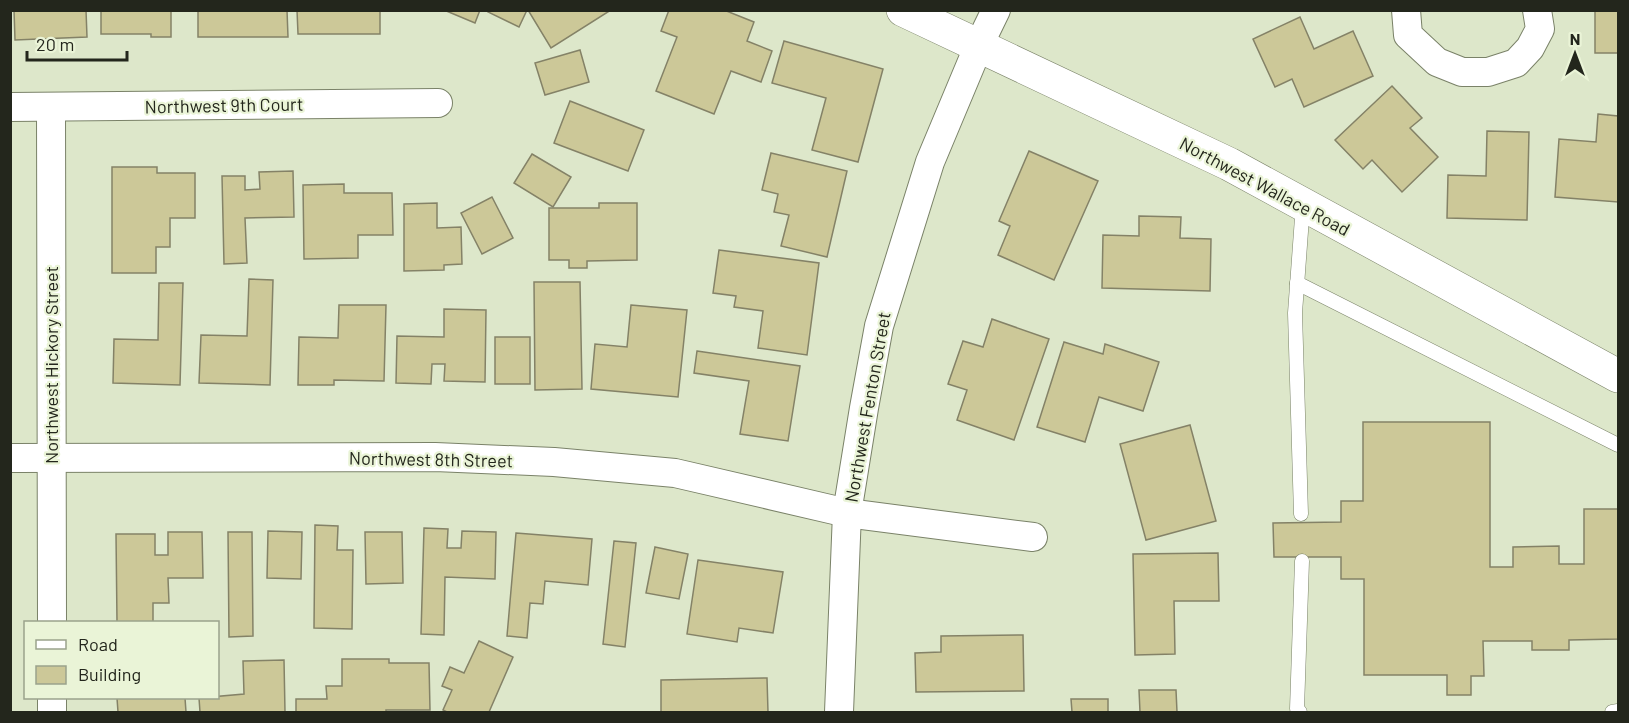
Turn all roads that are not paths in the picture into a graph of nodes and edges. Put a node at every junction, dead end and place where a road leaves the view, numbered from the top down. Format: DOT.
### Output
graph roads {
  1 [pos="903,10"];
  2 [pos="996,10"];
  3 [pos="1406,10"];
  4 [pos="1537,10"];
  5 [pos="979,45"];
  6 [pos="438,103"];
  7 [pos="10,107"];
  8 [pos="51,107"];
  9 [pos="1303,204"];
  10 [pos="1297,284"];
  11 [pos="1618,376"];
  12 [pos="1618,445"];
  13 [pos="10,458"];
  14 [pos="51,458"];
  15 [pos="847,513"];
  16 [pos="1301,514"];
  17 [pos="1033,537"];
  18 [pos="1302,561"];
  19 [pos="51,621"];
  20 [pos="1618,711"];
  21 [pos="839,712"];
  22 [pos="1300,712"];
  23 [pos="1612,712"];
  1 -- 5 [label="street, Northwest Wallace Road"];
  2 -- 5 [label="street, Northwest Fenton Street"];
  3 -- 4 [label="street"];
  5 -- 9 [label="street, Northwest Wallace Road"];
  5 -- 15 [label="street, Northwest Fenton Street"];
  6 -- 8 [label="street, Northwest 9th Court"];
  7 -- 8 [label="street, Northwest 9th Court"];
  8 -- 14 [label="street, Northwest Hickory Street"];
  9 -- 10 [label="lane"];
  9 -- 11 [label="street, Northwest Wallace Road"];
  10 -- 12 [label="lane"];
  10 -- 16 [label="lane"];
  13 -- 14 [label="street, Northwest 8th Street"];
  14 -- 15 [label="street, Northwest 8th Street"];
  14 -- 19 [label="street, Northwest Hickory Street"];
  15 -- 17 [label="street, Northwest 8th Street"];
  15 -- 21 [label="street, Northwest Fenton Street"];
  18 -- 22 [label="lane"];
  20 -- 23 [label="lane"];
}
